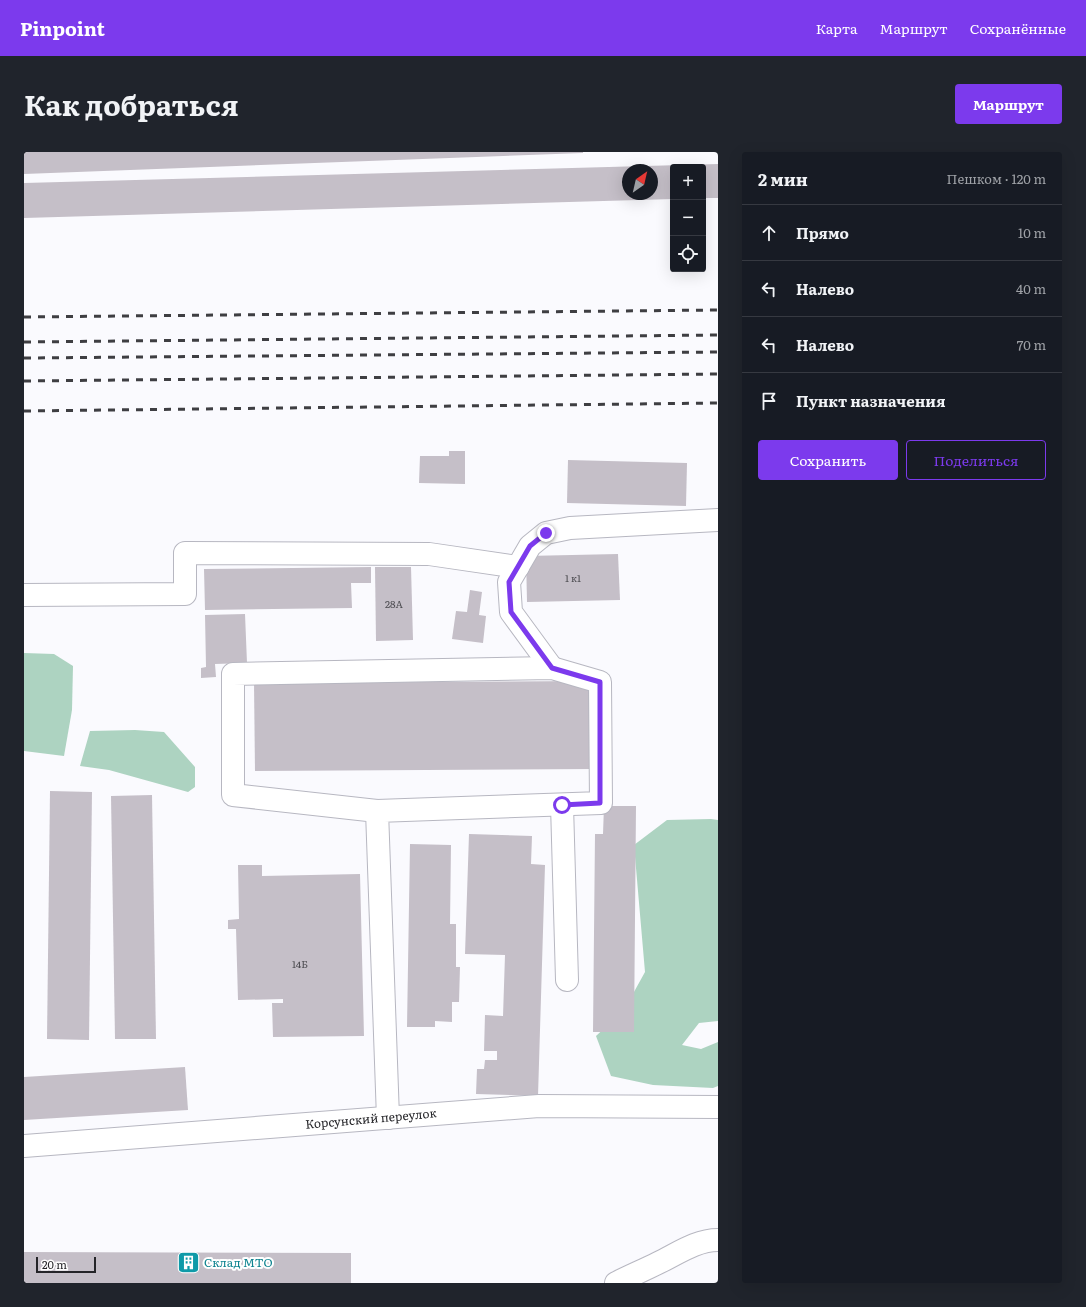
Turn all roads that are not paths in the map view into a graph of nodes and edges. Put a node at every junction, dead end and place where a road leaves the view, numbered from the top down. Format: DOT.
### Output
graph roads {
  1 [pos="718,520"];
  2 [pos="518,567"];
  3 [pos="24,595"];
  4 [pos="552,668"];
  5 [pos="562,805"];
  6 [pos="377,811"];
  7 [pos="567,980"];
  8 [pos="718,1107"];
  9 [pos="388,1118"];
  10 [pos="24,1146"];
  11 [pos="718,1240"];
  12 [pos="616,1283"];
  1 -- 2 [label="street"];
  2 -- 3 [label="street"];
  2 -- 4 [label="street"];
  4 -- 5 [label="street"];
  4 -- 6 [label="street"];
  5 -- 6 [label="street"];
  5 -- 7 [label="street"];
  6 -- 9 [label="street"];
  8 -- 9 [label="street, Корсунский переулок"];
  9 -- 10 [label="street, Корсунский переулок"];
  11 -- 12 [label="street"];
}
